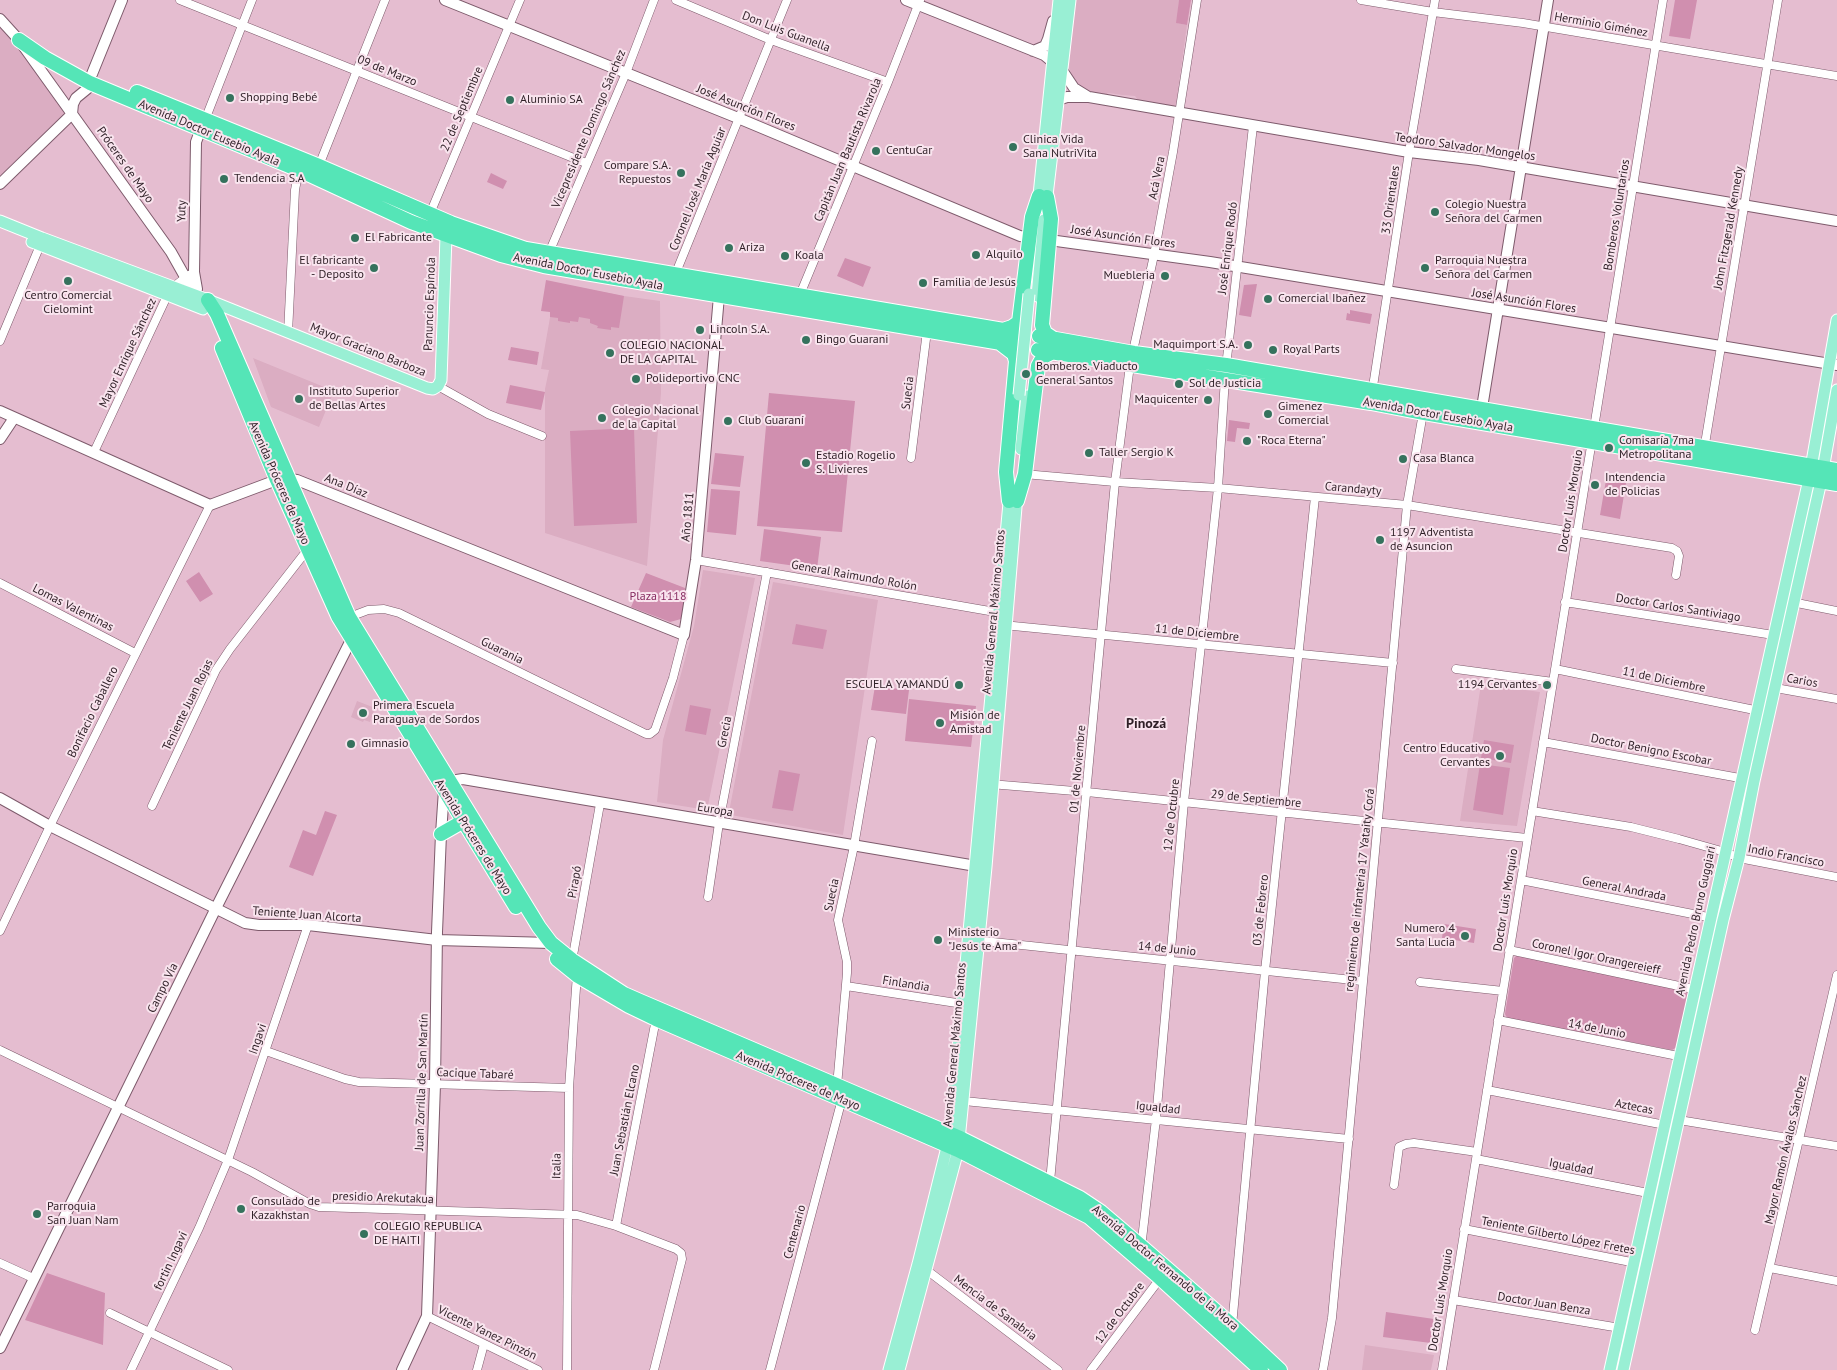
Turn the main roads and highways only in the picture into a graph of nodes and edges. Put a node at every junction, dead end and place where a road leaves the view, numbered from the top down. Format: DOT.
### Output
graph roads {
  1 [pos="1063,1"];
  2 [pos="19,40"];
  3 [pos="316,172"];
  4 [pos="1043,196"];
  5 [pos="0,221"];
  6 [pos="0,229"];
  7 [pos="449,229"];
  8 [pos="1039,238"];
  9 [pos="41,242"];
  10 [pos="546,260"];
  11 [pos="203,302"];
  12 [pos="797,302"];
  13 [pos="1837,320"];
  14 [pos="1000,336"];
  15 [pos="1020,340"];
  16 [pos="1038,343"];
  17 [pos="1053,345"];
  18 [pos="1833,364"];
  19 [pos="438,386"];
  20 [pos="1837,390"];
  21 [pos="1372,397"];
  22 [pos="1481,416"];
  23 [pos="1018,450"];
  24 [pos="1022,473"];
  25 [pos="1820,473"];
  26 [pos="283,479"];
  27 [pos="1837,484"];
  28 [pos="1013,501"];
  29 [pos="345,620"];
  30 [pos="988,783"];
  31 [pos="447,786"];
  32 [pos="462,822"];
  33 [pos="441,834"];
  34 [pos="1732,855"];
  35 [pos="974,940"];
  36 [pos="544,942"];
  37 [pos="574,967"];
  38 [pos="954,1142"];
  39 [pos="1140,1252"];
  40 [pos="922,1267"];
  41 [pos="1164,1274"];
  42 [pos="889,1370"];
  43 [pos="899,1370"];
  44 [pos="1261,1370"];
  45 [pos="1280,1370"];
  46 [pos="1610,1370"];
  47 [pos="1623,1370"];
  1 -- 4 [label="main road"];
  1 -- 4 [label="main road"];
  2 -- 3 [label="highway, Avenida Doctor Eusebio Ayala"];
  3 -- 7 [label="highway, Avenida Doctor Eusebio Ayala"];
  3 -- 7 [label="highway, Avenida Doctor Eusebio Ayala"];
  4 -- 8 [label="highway"];
  4 -- 8 [label="highway"];
  5 -- 9 [label="main road"];
  6 -- 9 [label="main road"];
  7 -- 10 [label="highway, Avenida Doctor Eusebio Ayala"];
  7 -- 19 [label="main road, Panuncio Espínola"];
  8 -- 14 [label="highway"];
  8 -- 17 [label="highway"];
  8 -- 23 [label="main road, Avenida General Máximo Santos, bridge"];
  9 -- 11 [label="main road, Mayor Graciano Barboza"];
  10 -- 12 [label="highway, Avenida Doctor Eusebio Ayala"];
  10 -- 12 [label="highway, Avenida Doctor Eusebio Ayala"];
  11 -- 19 [label="main road, Mayor Graciano Barboza"];
  11 -- 26 [label="highway, Avenida Próceres de Mayo"];
  11 -- 26 [label="highway, Avenida Próceres de Mayo"];
  12 -- 14 [label="highway, Avenida Doctor Eusebio Ayala"];
  12 -- 14 [label="highway, Avenida Doctor Eusebio Ayala"];
  13 -- 18 [label="main road"];
  14 -- 15 [label="highway, Avenida Doctor Eusebio Ayala"];
  14 -- 28 [label="highway"];
  16 -- 17 [label="highway, Avenida Doctor Eusebio Ayala"];
  17 -- 21 [label="highway, Avenida Doctor Eusebio Ayala"];
  17 -- 24 [label="highway"];
  18 -- 25 [label="main road"];
  20 -- 25 [label="main road"];
  21 -- 22 [label="highway, Avenida Doctor Eusebio Ayala"];
  21 -- 22 [label="highway, Avenida Doctor Eusebio Ayala"];
  22 -- 25 [label="highway, Avenida Doctor Eusebio Ayala"];
  23 -- 24 [label="main road, Avenida General Máximo Santos"];
  23 -- 28 [label="main road, Avenida General Máximo Santos"];
  24 -- 28 [label="highway"];
  25 -- 27 [label="highway, Avenida Doctor Eusebio Ayala"];
  25 -- 34 [label="main road, Avenida Pedro Bruno Guggiari"];
  25 -- 34 [label="main road, Avenida Pedro Bruno Guggiari"];
  26 -- 29 [label="highway, Avenida Próceres de Mayo"];
  26 -- 29 [label="highway, Avenida Próceres de Mayo"];
  28 -- 30 [label="main road, Avenida General Máximo Santos"];
  29 -- 31 [label="highway, Avenida Próceres de Mayo"];
  29 -- 31 [label="highway, Avenida Próceres de Mayo"];
  30 -- 35 [label="main road, Avenida General Máximo Santos"];
  30 -- 35 [label="main road, Avenida General Máximo Santos"];
  31 -- 32 [label="highway, Avenida Próceres de Mayo"];
  31 -- 36 [label="highway, Avenida Próceres de Mayo"];
  32 -- 33 [label="highway"];
  32 -- 36 [label="highway, Avenida Próceres de Mayo"];
  34 -- 46 [label="main road, Avenida Pedro Bruno Guggiari"];
  34 -- 47 [label="main road, Avenida Pedro Bruno Guggiari"];
  35 -- 38 [label="main road, Avenida General Máximo Santos"];
  35 -- 38 [label="main road, Avenida General Máximo Santos"];
  36 -- 37 [label="highway, Avenida Próceres de Mayo"];
  37 -- 38 [label="highway, Avenida Próceres de Mayo"];
  37 -- 38 [label="highway, Avenida Próceres de Mayo"];
  38 -- 39 [label="highway, Avenida Doctor Fernando de la Mora"];
  38 -- 39 [label="highway, Avenida Doctor Fernando de la Mora"];
  38 -- 40 [label="main road, Avenida General Máximo Santos"];
  39 -- 41 [label="highway, Avenida Doctor Fernando de la Mora"];
  40 -- 42 [label="main road, Avenida General Máximo Santos"];
  40 -- 43 [label="main road, Avenida General Máximo Santos"];
  41 -- 44 [label="highway, Avenida Doctor Fernando de la Mora"];
  41 -- 45 [label="highway, Avenida Doctor Fernando de la Mora"];
}
